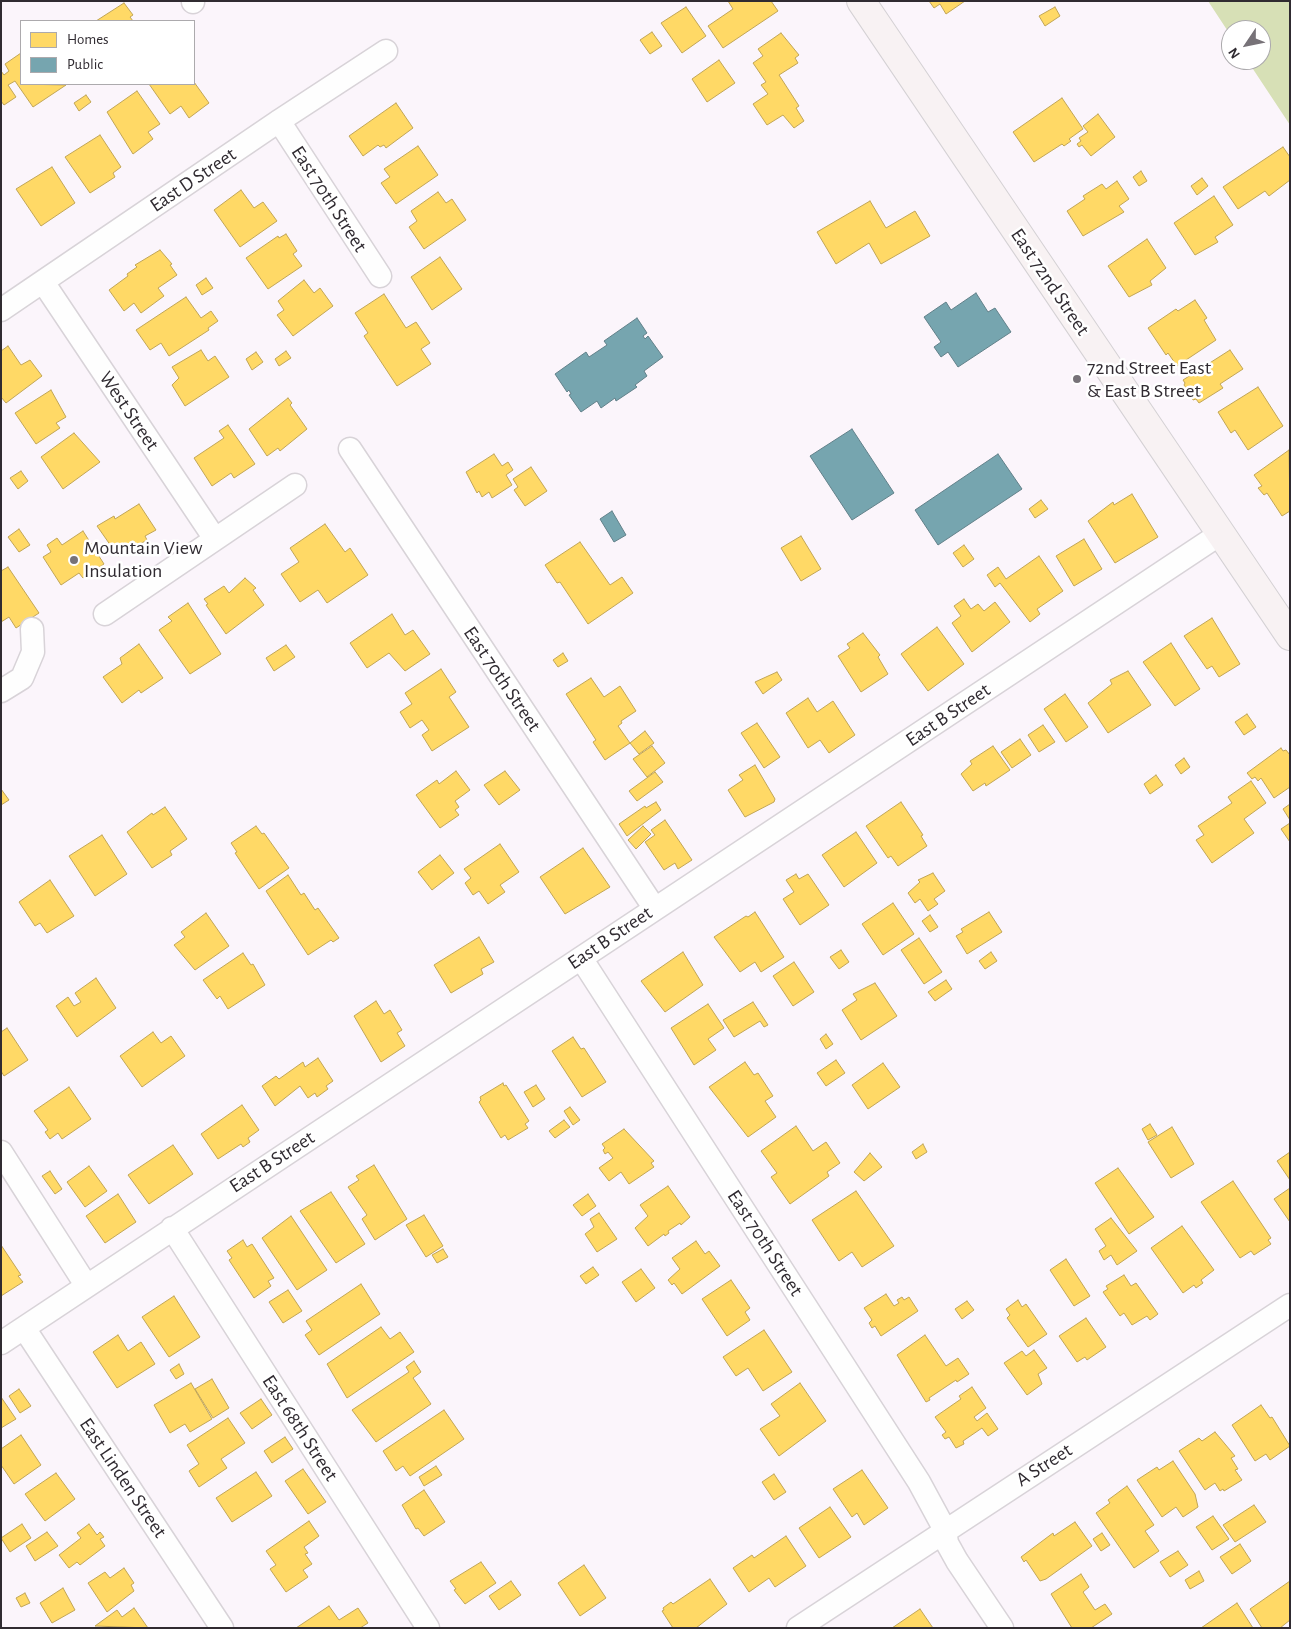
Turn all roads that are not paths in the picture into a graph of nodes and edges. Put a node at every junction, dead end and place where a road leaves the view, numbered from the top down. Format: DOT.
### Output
graph roads {
  1 [pos="861,1"];
  2 [pos="386,51"];
  3 [pos="279,121"];
  4 [pos="380,276"];
  5 [pos="44,282"];
  6 [pos="1,310"];
  7 [pos="350,449"];
  8 [pos="295,485"];
  9 [pos="1220,534"];
  10 [pos="215,539"];
  11 [pos="105,614"];
  12 [pos="32,629"];
  13 [pos="1290,636"];
  14 [pos="1,691"];
  15 [pos="655,909"];
  16 [pos="581,958"];
  17 [pos="1,1152"];
  18 [pos="172,1228"];
  19 [pos="86,1285"];
  20 [pos="1290,1305"];
  21 [pos="24,1328"];
  22 [pos="1,1344"];
  23 [pos="945,1530"];
  24 [pos="222,1628"];
  25 [pos="428,1628"];
  26 [pos="798,1628"];
  27 [pos="1002,1628"];
  1 -- 9 [label="main road, East 72nd Street"];
  2 -- 3 [label="street, East D Street"];
  3 -- 4 [label="street, East 70th Street"];
  3 -- 5 [label="street, East D Street"];
  5 -- 6 [label="street, East D Street"];
  5 -- 10 [label="street, West Street"];
  7 -- 15 [label="street, East 70th Street"];
  8 -- 10 [label="street"];
  9 -- 13 [label="main road, East 72nd Street"];
  9 -- 15 [label="street, East B Street"];
  10 -- 11 [label="street"];
  12 -- 14 [label="street"];
  15 -- 16 [label="street, East B Street"];
  16 -- 18 [label="street, East B Street"];
  16 -- 23 [label="street, East 70th Street"];
  17 -- 19 [label="street"];
  18 -- 19 [label="street, East B Street"];
  18 -- 25 [label="street, East 68th Street"];
  19 -- 21 [label="street, East B Street"];
  20 -- 23 [label="street, A Street"];
  21 -- 22 [label="street, East B Street"];
  21 -- 24 [label="street, East Linden Street"];
  23 -- 26 [label="street, A Street"];
  23 -- 27 [label="street, East 70th Street"];
}
